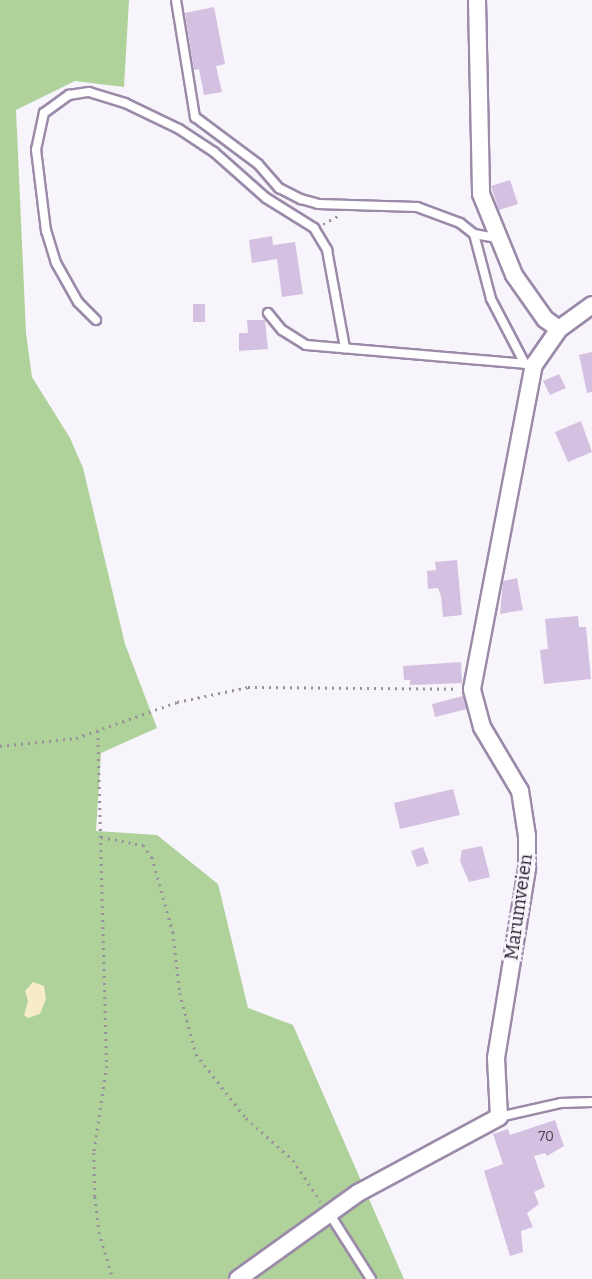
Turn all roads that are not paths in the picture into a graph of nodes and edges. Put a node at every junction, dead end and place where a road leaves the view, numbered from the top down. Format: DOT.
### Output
graph roads {
  1 [pos="176,0"];
  2 [pos="477,1"];
  3 [pos="474,234"];
  4 [pos="496,238"];
  5 [pos="592,305"];
  6 [pos="268,313"];
  7 [pos="96,320"];
  8 [pos="559,329"];
  9 [pos="345,348"];
  10 [pos="529,365"];
  11 [pos="592,1102"];
  12 [pos="499,1117"];
  13 [pos="329,1213"];
  14 [pos="238,1279"];
  15 [pos="372,1279"];
  1 -- 3 [label="lane"];
  2 -- 4 [label="street"];
  3 -- 4 [label="lane"];
  3 -- 10 [label="lane"];
  4 -- 8 [label="street"];
  5 -- 8 [label="street, Marumveien"];
  6 -- 9 [label="lane"];
  7 -- 9 [label="lane"];
  8 -- 10 [label="street, Marumveien"];
  9 -- 10 [label="lane"];
  10 -- 12 [label="street, Marumveien"];
  11 -- 12 [label="lane"];
  12 -- 13 [label="street"];
  13 -- 14 [label="street"];
  13 -- 15 [label="lane"];
}
